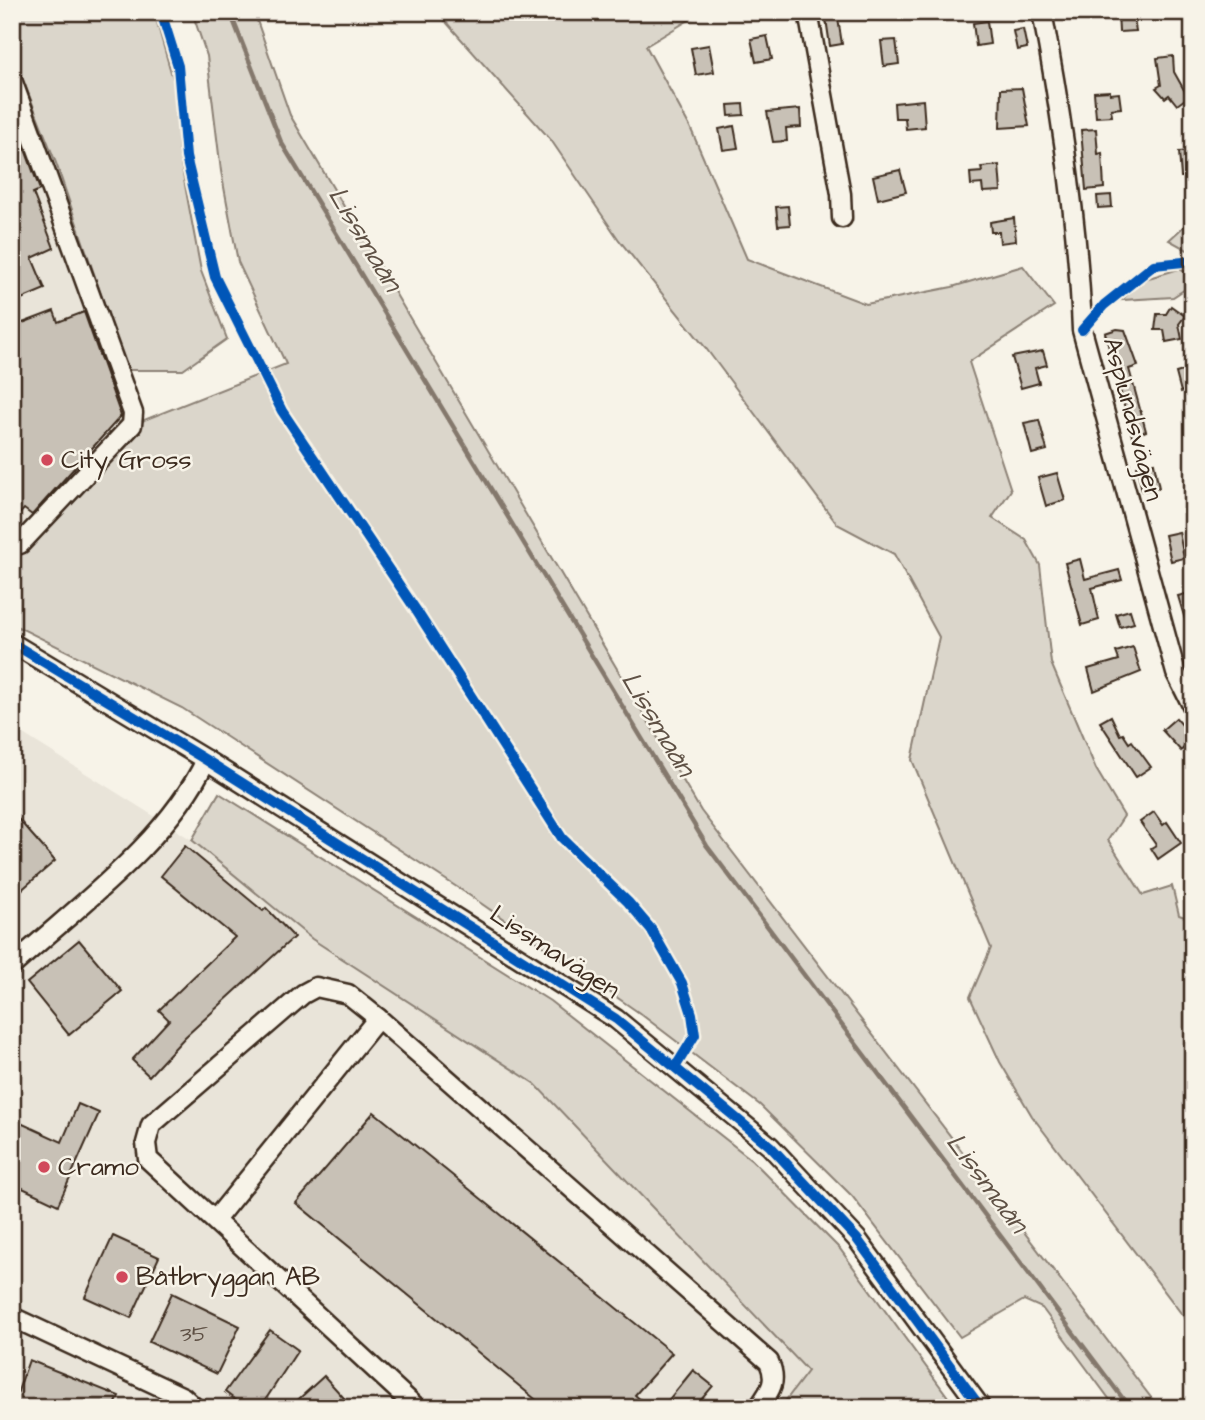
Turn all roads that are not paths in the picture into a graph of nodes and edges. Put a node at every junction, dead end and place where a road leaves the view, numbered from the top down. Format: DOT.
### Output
graph roads {
  1 [pos="808,12"];
  2 [pos="1042,12"];
  3 [pos="12,80"];
  4 [pos="842,218"];
  5 [pos="12,545"];
  6 [pos="12,643"];
  7 [pos="1193,707"];
  8 [pos="206,760"];
  9 [pos="12,966"];
  10 [pos="378,1018"];
  11 [pos="215,1220"];
  12 [pos="12,1317"];
  13 [pos="195,1408"];
  14 [pos="417,1408"];
  15 [pos="758,1408"];
  16 [pos="981,1408"];
  1 -- 4 [label="street"];
  2 -- 7 [label="street, Asplundsvägen"];
  3 -- 5 [label="street"];
  6 -- 8 [label="street, Lissmavägen"];
  8 -- 9 [label="street"];
  8 -- 16 [label="street, Lissmavägen"];
  10 -- 11 [label="street"];
  10 -- 11 [label="street"];
  10 -- 15 [label="street"];
  11 -- 14 [label="street"];
  12 -- 13 [label="street"];
}
